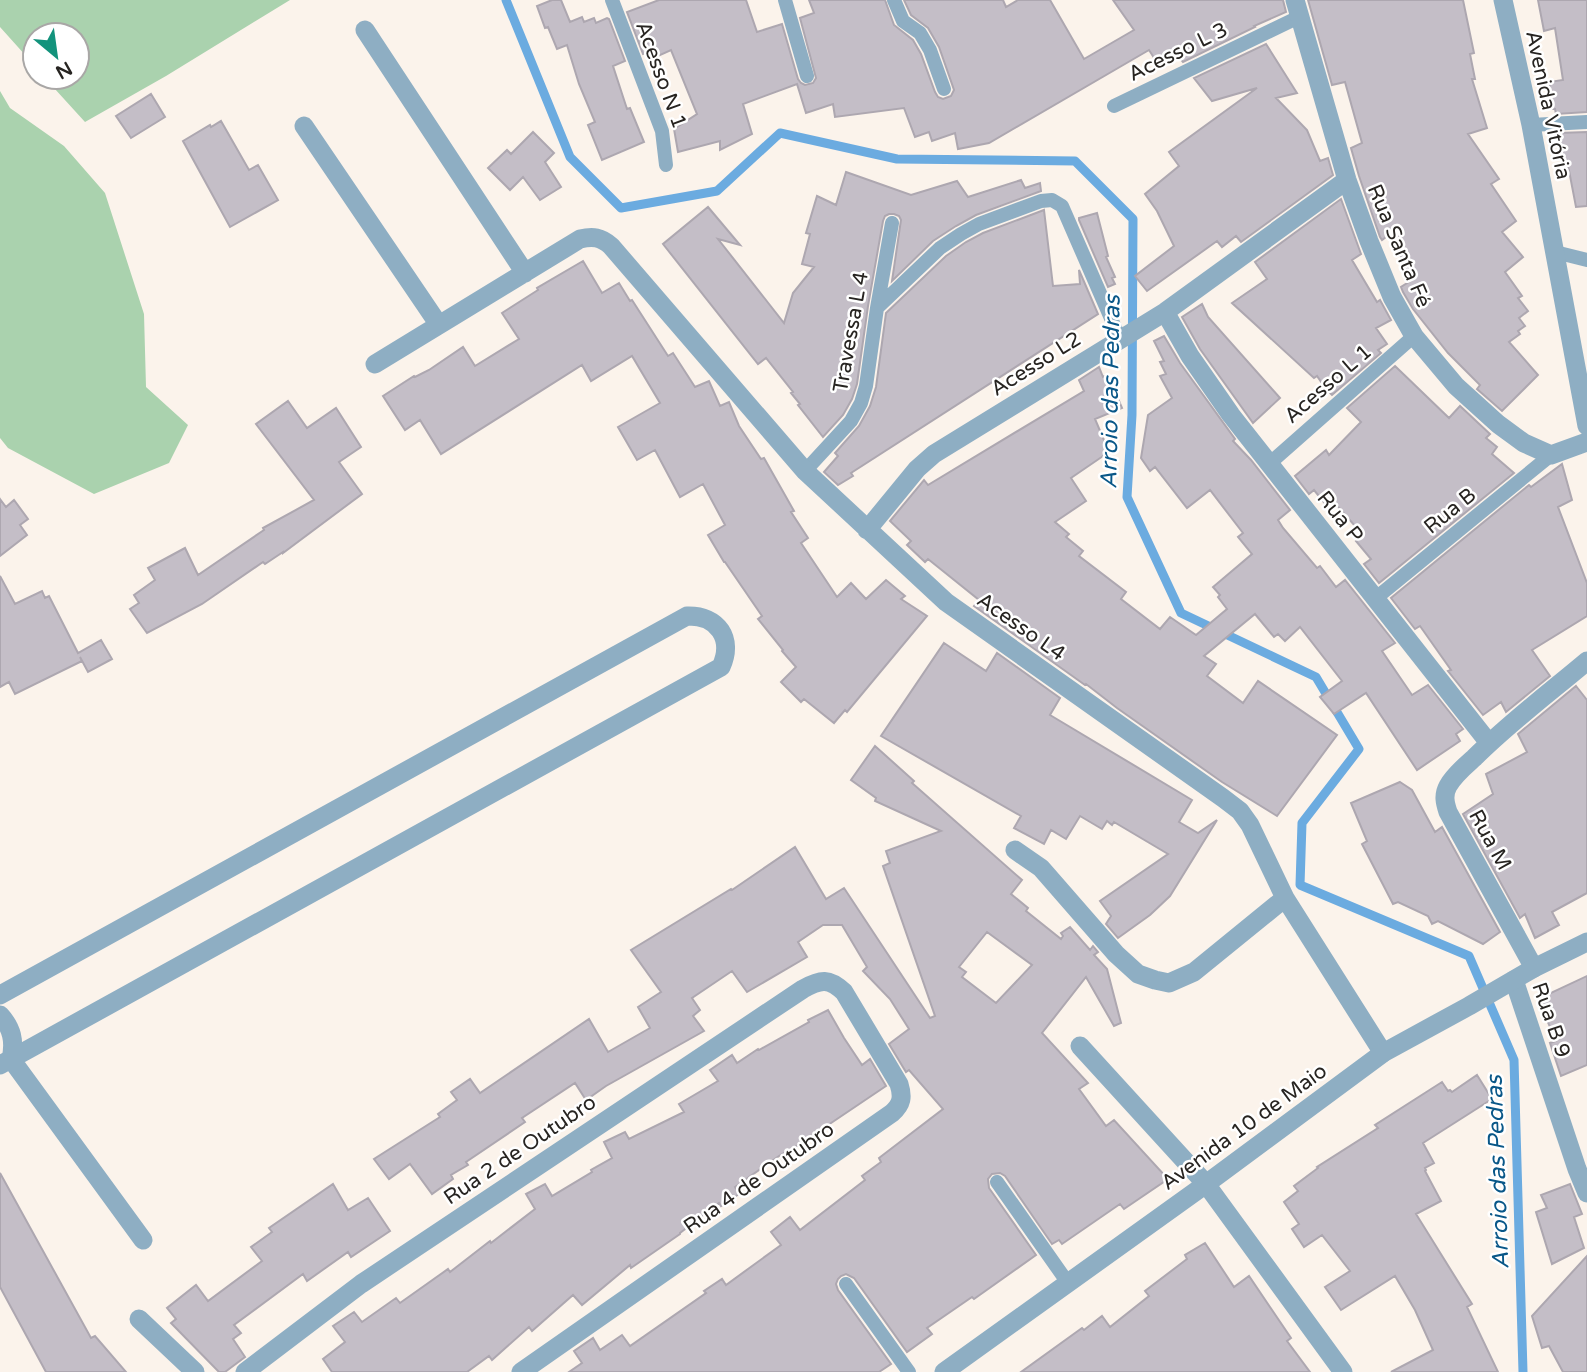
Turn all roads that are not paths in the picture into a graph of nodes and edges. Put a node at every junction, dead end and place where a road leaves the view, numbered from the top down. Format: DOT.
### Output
graph roads {
  1 [pos="612,0"];
  2 [pos="785,0"];
  3 [pos="894,0"];
  4 [pos="1503,0"];
  5 [pos="1297,8"];
  6 [pos="365,30"];
  7 [pos="807,76"];
  8 [pos="944,89"];
  9 [pos="1114,106"];
  10 [pos="1587,122"];
  11 [pos="1531,125"];
  12 [pos="304,126"];
  13 [pos="666,165"];
  14 [pos="1347,180"];
  15 [pos="892,223"];
  16 [pos="1555,253"];
  17 [pos="1587,260"];
  18 [pos="525,273"];
  19 [pos="877,308"];
  20 [pos="1164,312"];
  21 [pos="439,325"];
  22 [pos="1414,336"];
  23 [pos="1120,339"];
  24 [pos="375,364"];
  25 [pos="1587,426"];
  26 [pos="1587,442"];
  27 [pos="1550,455"];
  28 [pos="1269,464"];
  29 [pos="805,471"];
  30 [pos="867,530"];
  31 [pos="1376,598"];
  32 [pos="1587,661"];
  33 [pos="1489,743"];
  34 [pos="1015,850"];
  35 [pos="1285,898"];
  36 [pos="1587,942"];
  37 [pos="1534,968"];
  38 [pos="828,981"];
  39 [pos="1506,984"];
  40 [pos="0,995"];
  41 [pos="0,1015"];
  42 [pos="1080,1046"];
  43 [pos="1383,1053"];
  44 [pos="6,1062"];
  45 [pos="997,1182"];
  46 [pos="1206,1184"];
  47 [pos="1587,1193"];
  48 [pos="143,1240"];
  49 [pos="1068,1283"];
  50 [pos="846,1284"];
  51 [pos="139,1319"];
  52 [pos="186,1369"];
  53 [pos="245,1372"];
  54 [pos="521,1372"];
  55 [pos="909,1372"];
  56 [pos="944,1372"];
  57 [pos="1343,1372"];
  1 -- 13 [label="lane, Acesso N 1"];
  2 -- 7 [label="lane"];
  3 -- 8 [label="lane"];
  4 -- 11 [label="street, Avenida Vitória"];
  5 -- 9 [label="lane, Acesso L 3"];
  5 -- 14 [label="street, Rua Santa Fé"];
  6 -- 18 [label="street"];
  10 -- 11 [label="lane"];
  11 -- 16 [label="street, Avenida Vitória"];
  12 -- 21 [label="street"];
  14 -- 20 [label="street, Acesso L2"];
  14 -- 22 [label="street, Rua Santa Fé"];
  15 -- 19 [label="lane, Travessa L 4"];
  16 -- 17 [label="lane"];
  16 -- 25 [label="street, Avenida Vitória"];
  18 -- 21 [label="street"];
  18 -- 29 [label="street, Acesso L4"];
  19 -- 23 [label="lane"];
  19 -- 29 [label="lane, Travessa L 4"];
  20 -- 23 [label="street, Acesso L2"];
  20 -- 28 [label="street, Rua P"];
  21 -- 24 [label="street"];
  22 -- 27 [label="street, Rua Santa Fé"];
  22 -- 28 [label="lane, Acesso L 1"];
  23 -- 30 [label="street, Acesso L2"];
  26 -- 27 [label="street"];
  27 -- 31 [label="lane, Rua B"];
  28 -- 31 [label="street, Rua P"];
  29 -- 30 [label="street, Acesso L4"];
  30 -- 35 [label="street, Acesso L4"];
  31 -- 33 [label="street, Rua P"];
  32 -- 33 [label="street, Rua M"];
  33 -- 37 [label="street, Rua M"];
  34 -- 35 [label="street"];
  35 -- 43 [label="street, Acesso L4"];
  36 -- 37 [label="street, Avenida 10 de Maio"];
  37 -- 39 [label="street, Avenida 10 de Maio"];
  38 -- 53 [label="street, Rua 2 de Outubro"];
  38 -- 54 [label="street, Rua 4 de Outubro"];
  39 -- 43 [label="street, Avenida 10 de Maio"];
  39 -- 47 [label="street, Rua B 9"];
  40 -- 44 [label="street"];
  41 -- 44 [label="street"];
  42 -- 46 [label="street"];
  43 -- 46 [label="street, Avenida 10 de Maio"];
  44 -- 48 [label="street"];
  45 -- 49 [label="lane"];
  46 -- 49 [label="street, Avenida 10 de Maio"];
  46 -- 57 [label="street"];
  49 -- 56 [label="street, Avenida 10 de Maio"];
  50 -- 55 [label="lane"];
  51 -- 52 [label="street"];
}
